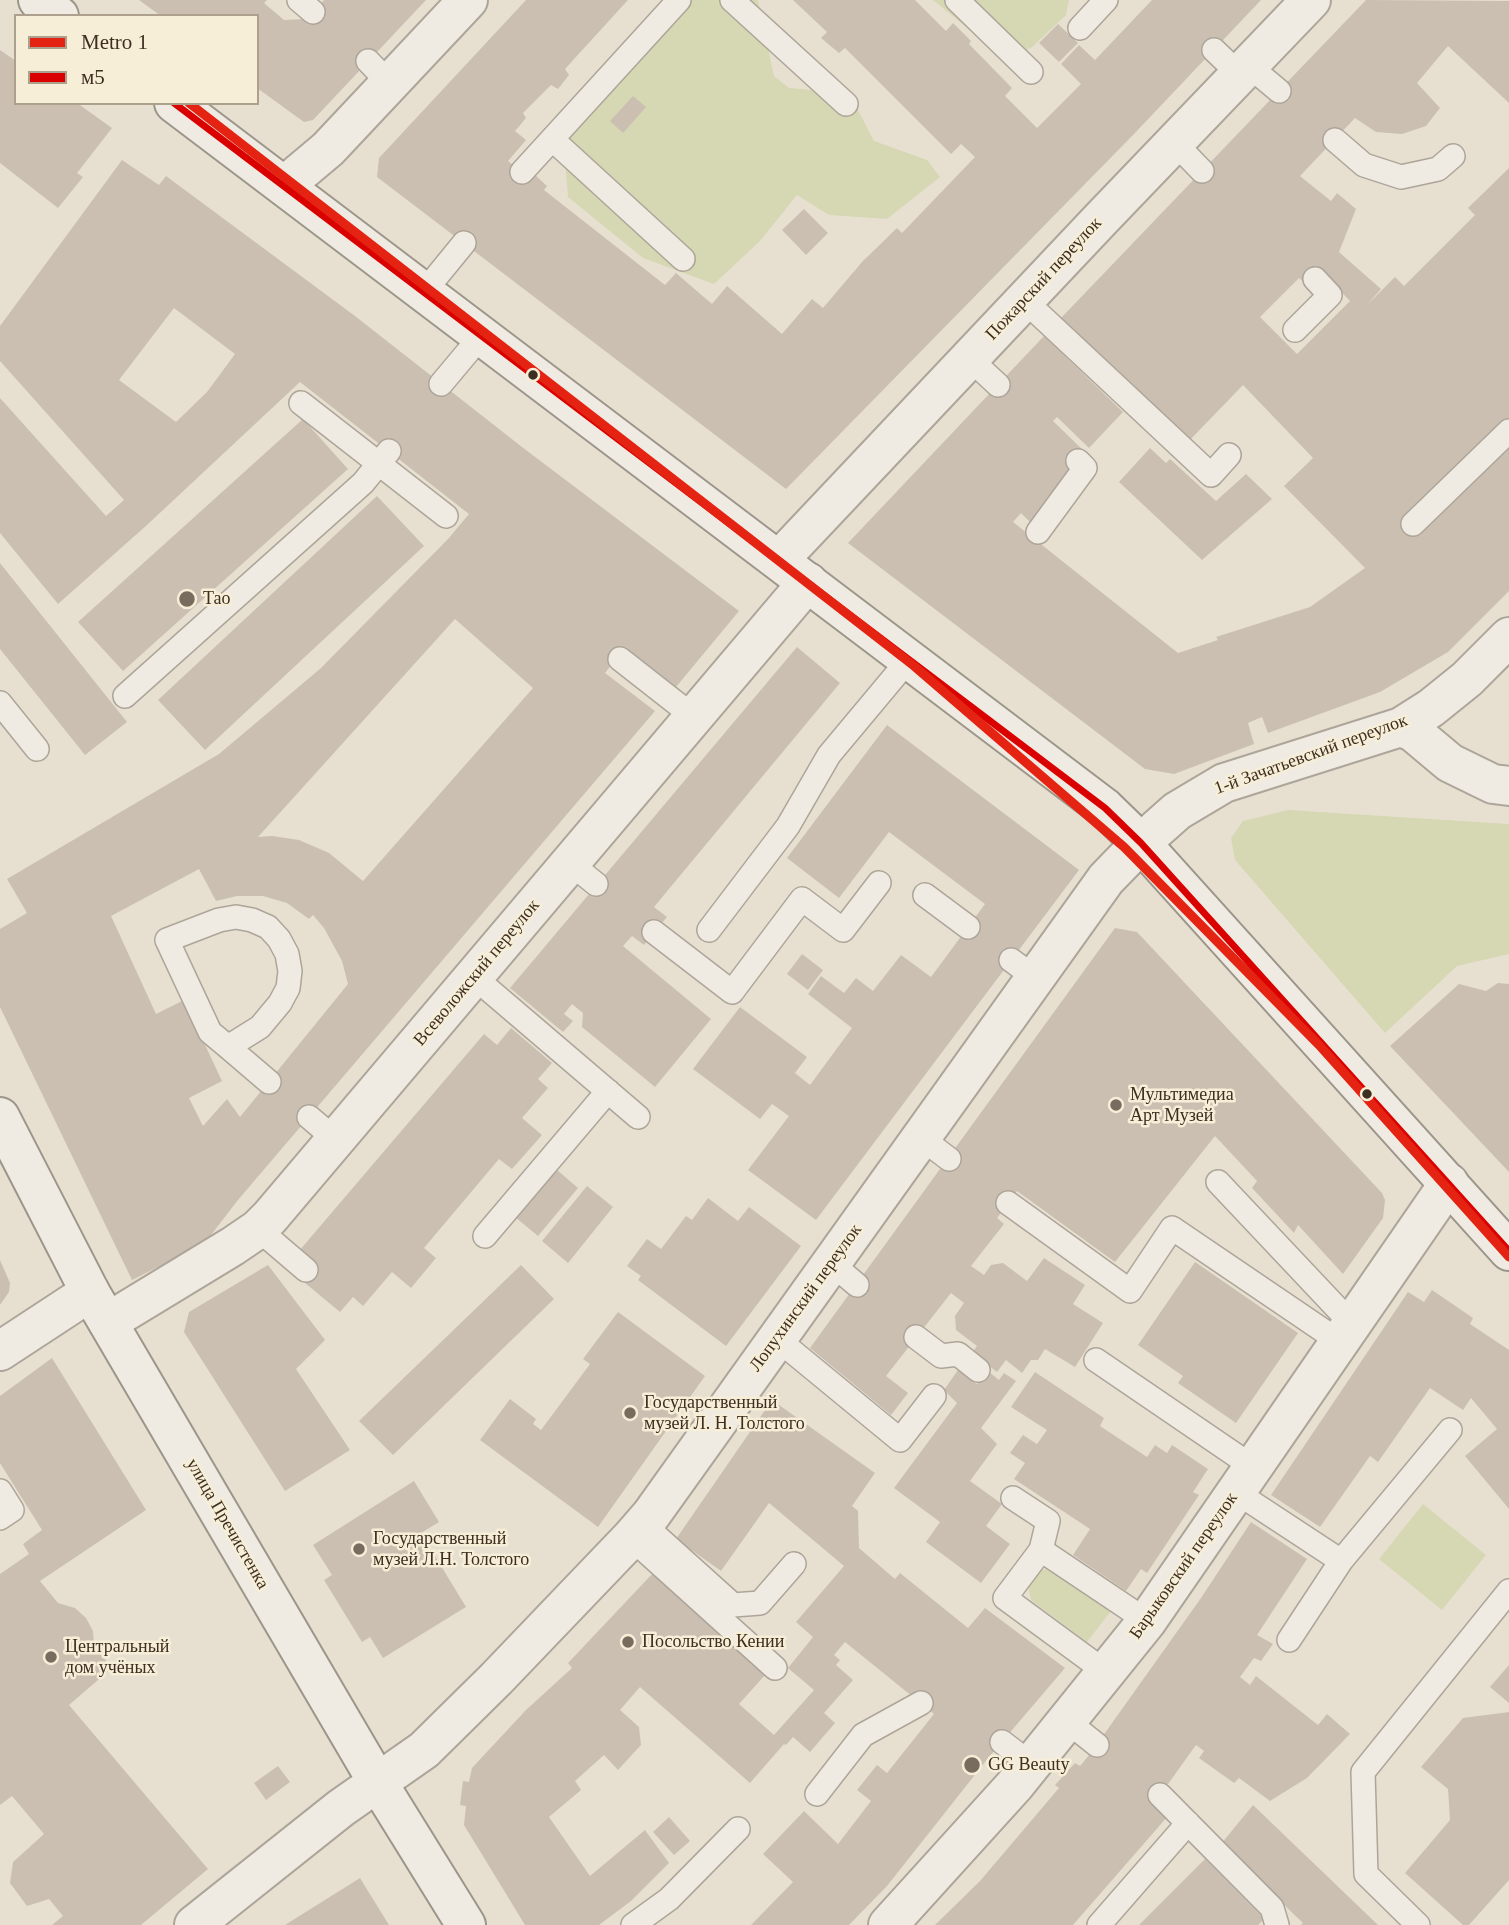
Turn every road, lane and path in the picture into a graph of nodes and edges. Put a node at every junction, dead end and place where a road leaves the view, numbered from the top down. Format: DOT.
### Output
graph roads {
  1 [pos="38,0"];
  2 [pos="468,0"];
  3 [pos="679,0"];
  4 [pos="957,0"];
  5 [pos="1106,0"];
  6 [pos="1311,0"];
  7 [pos="736,1"];
  8 [pos="56,14"];
  9 [pos="1080,28"];
  10 [pos="1234,63"];
  11 [pos="1031,72"];
  12 [pos="1279,91"];
  13 [pos="846,104"];
  14 [pos="177,105"];
  15 [pos="553,140"];
  16 [pos="1335,140"];
  17 [pos="1174,142"];
  18 [pos="1453,156"];
  19 [pos="1202,170"];
  20 [pos="522,172"];
  21 [pos="284,186"];
  22 [pos="464,243"];
  23 [pos="683,259"];
  24 [pos="1315,279"];
  25 [pos="424,292"];
  26 [pos="1024,300"];
  27 [pos="1295,330"];
  28 [pos="481,335"];
  29 [pos="969,358"];
  30 [pos="442,384"];
  31 [pos="998,385"];
  32 [pos="301,403"];
  33 [pos="1509,431"];
  34 [pos="1229,455"];
  35 [pos="384,457"];
  36 [pos="1078,461"];
  37 [pos="446,516"];
  38 [pos="1413,524"];
  39 [pos="1038,532"];
  40 [pos="793,571"];
  41 [pos="1509,637"];
  42 [pos="910,658"];
  43 [pos="621,659"];
  44 [pos="124,696"];
  45 [pos="0,703"];
  46 [pos="694,717"];
  47 [pos="1401,727"];
  48 [pos="37,749"];
  49 [pos="1509,786"];
  50 [pos="1142,843"];
  51 [pos="879,883"];
  52 [pos="925,895"];
  53 [pos="968,927"];
  54 [pos="709,930"];
  55 [pos="654,932"];
  56 [pos="474,977"];
  57 [pos="228,1047"];
  58 [pos="268,1082"];
  59 [pos="608,1091"];
  60 [pos="0,1117"];
  61 [pos="638,1117"];
  62 [pos="1218,1182"];
  63 [pos="1448,1183"];
  64 [pos="1008,1203"];
  65 [pos="258,1229"];
  66 [pos="485,1236"];
  67 [pos="1507,1245"];
  68 [pos="306,1270"];
  69 [pos="99,1307"];
  70 [pos="1346,1333"];
  71 [pos="916,1337"];
  72 [pos="776,1338"];
  73 [pos="0,1351"];
  74 [pos="1096,1360"];
  75 [pos="978,1370"];
  76 [pos="933,1396"];
  77 [pos="1450,1430"];
  78 [pos="1245,1480"];
  79 [pos="0,1491"];
  80 [pos="1013,1498"];
  81 [pos="0,1518"];
  82 [pos="637,1531"];
  83 [pos="1041,1550"];
  84 [pos="1341,1561"];
  85 [pos="794,1564"];
  86 [pos="1509,1591"];
  87 [pos="1147,1621"];
  88 [pos="1289,1640"];
  89 [pos="775,1668"];
  90 [pos="1107,1674"];
  91 [pos="921,1703"];
  92 [pos="1068,1721"];
  93 [pos="1002,1742"];
  94 [pos="1097,1745"];
  95 [pos="1032,1765"];
  96 [pos="378,1783"];
  97 [pos="817,1794"];
  98 [pos="1160,1795"];
  99 [pos="1188,1823"];
  100 [pos="738,1829"];
  101 [pos="900,1921"];
  102 [pos="194,1925"];
  103 [pos="466,1925"];
  104 [pos="634,1925"];
  105 [pos="1099,1925"];
  106 [pos="1277,1925"];
  107 [pos="1418,1925"];
  1 -- 8 [label="street"];
  2 -- 21 [label="street"];
  3 -- 15 [label="lane"];
  4 -- 11 [label="lane"];
  5 -- 9 [label="lane"];
  6 -- 10 [label="street, Пожарский переулок"];
  7 -- 13 [label="lane"];
  10 -- 12 [label="lane"];
  10 -- 17 [label="street, Пожарский переулок"];
  14 -- 21 [label="street"];
  15 -- 20 [label="lane"];
  15 -- 23 [label="lane"];
  16 -- 18 [label="lane"];
  17 -- 19 [label="lane"];
  17 -- 26 [label="street, Пожарский переулок"];
  21 -- 25 [label="street"];
  22 -- 25 [label="lane"];
  24 -- 27 [label="lane"];
  25 -- 28 [label="street"];
  26 -- 29 [label="street, Пожарский переулок"];
  26 -- 34 [label="lane"];
  28 -- 30 [label="lane"];
  28 -- 40 [label="street"];
  29 -- 31 [label="lane"];
  29 -- 40 [label="street, Пожарский переулок"];
  32 -- 35 [label="lane"];
  33 -- 38 [label="lane"];
  35 -- 37 [label="lane"];
  35 -- 44 [label="lane"];
  36 -- 39 [label="lane"];
  40 -- 42 [label="street"];
  40 -- 46 [label="street, Всеволожский переулок"];
  41 -- 47 [label="street, 1-й Зачатьевский переулок"];
  42 -- 50 [label="street"];
  42 -- 54 [label="lane"];
  43 -- 46 [label="lane"];
  45 -- 48 [label="lane"];
  46 -- 56 [label="street, Всеволожский переулок"];
  47 -- 49 [label="street"];
  47 -- 50 [label="street, 1-й Зачатьевский переулок"];
  50 -- 63 [label="street"];
  50 -- 72 [label="street, Лопухинский переулок"];
  51 -- 55 [label="lane"];
  52 -- 53 [label="lane"];
  56 -- 59 [label="lane"];
  56 -- 65 [label="street, Всеволожский переулок"];
  57 -- 57 [label="lane"];
  57 -- 58 [label="lane"];
  59 -- 61 [label="lane"];
  59 -- 66 [label="lane"];
  60 -- 69 [label="street, улица Пречистенка"];
  62 -- 70 [label="lane"];
  63 -- 67 [label="street"];
  63 -- 70 [label="street, Барыковский переулок"];
  64 -- 70 [label="lane"];
  65 -- 68 [label="lane"];
  65 -- 69 [label="street, Всеволожский переулок"];
  69 -- 73 [label="street, Всеволожский переулок"];
  69 -- 96 [label="street, улица Пречистенка"];
  70 -- 78 [label="street, Барыковский переулок"];
  71 -- 75 [label="lane"];
  72 -- 76 [label="lane"];
  72 -- 82 [label="street, Лопухинский переулок"];
  74 -- 78 [label="lane"];
  77 -- 84 [label="lane"];
  78 -- 84 [label="lane"];
  78 -- 87 [label="street, Барыковский переулок"];
  79 -- 81 [label="lane"];
  80 -- 83 [label="lane"];
  82 -- 85 [label="lane"];
  82 -- 89 [label="lane"];
  82 -- 96 [label="street, Лопухинский переулок"];
  83 -- 87 [label="lane"];
  83 -- 90 [label="lane"];
  84 -- 88 [label="lane"];
  86 -- 107 [label="lane"];
  87 -- 90 [label="street, Барыковский переулок"];
  90 -- 92 [label="street, Барыковский переулок"];
  91 -- 97 [label="lane"];
  92 -- 94 [label="lane"];
  92 -- 95 [label="street, Барыковский переулок"];
  93 -- 95 [label="lane"];
  95 -- 101 [label="street, Барыковский переулок"];
  96 -- 102 [label="street, Лопухинский переулок"];
  96 -- 103 [label="street, улица Пречистенка"];
  98 -- 99 [label="lane"];
  99 -- 105 [label="lane"];
  99 -- 106 [label="lane"];
  100 -- 104 [label="lane"];
}
